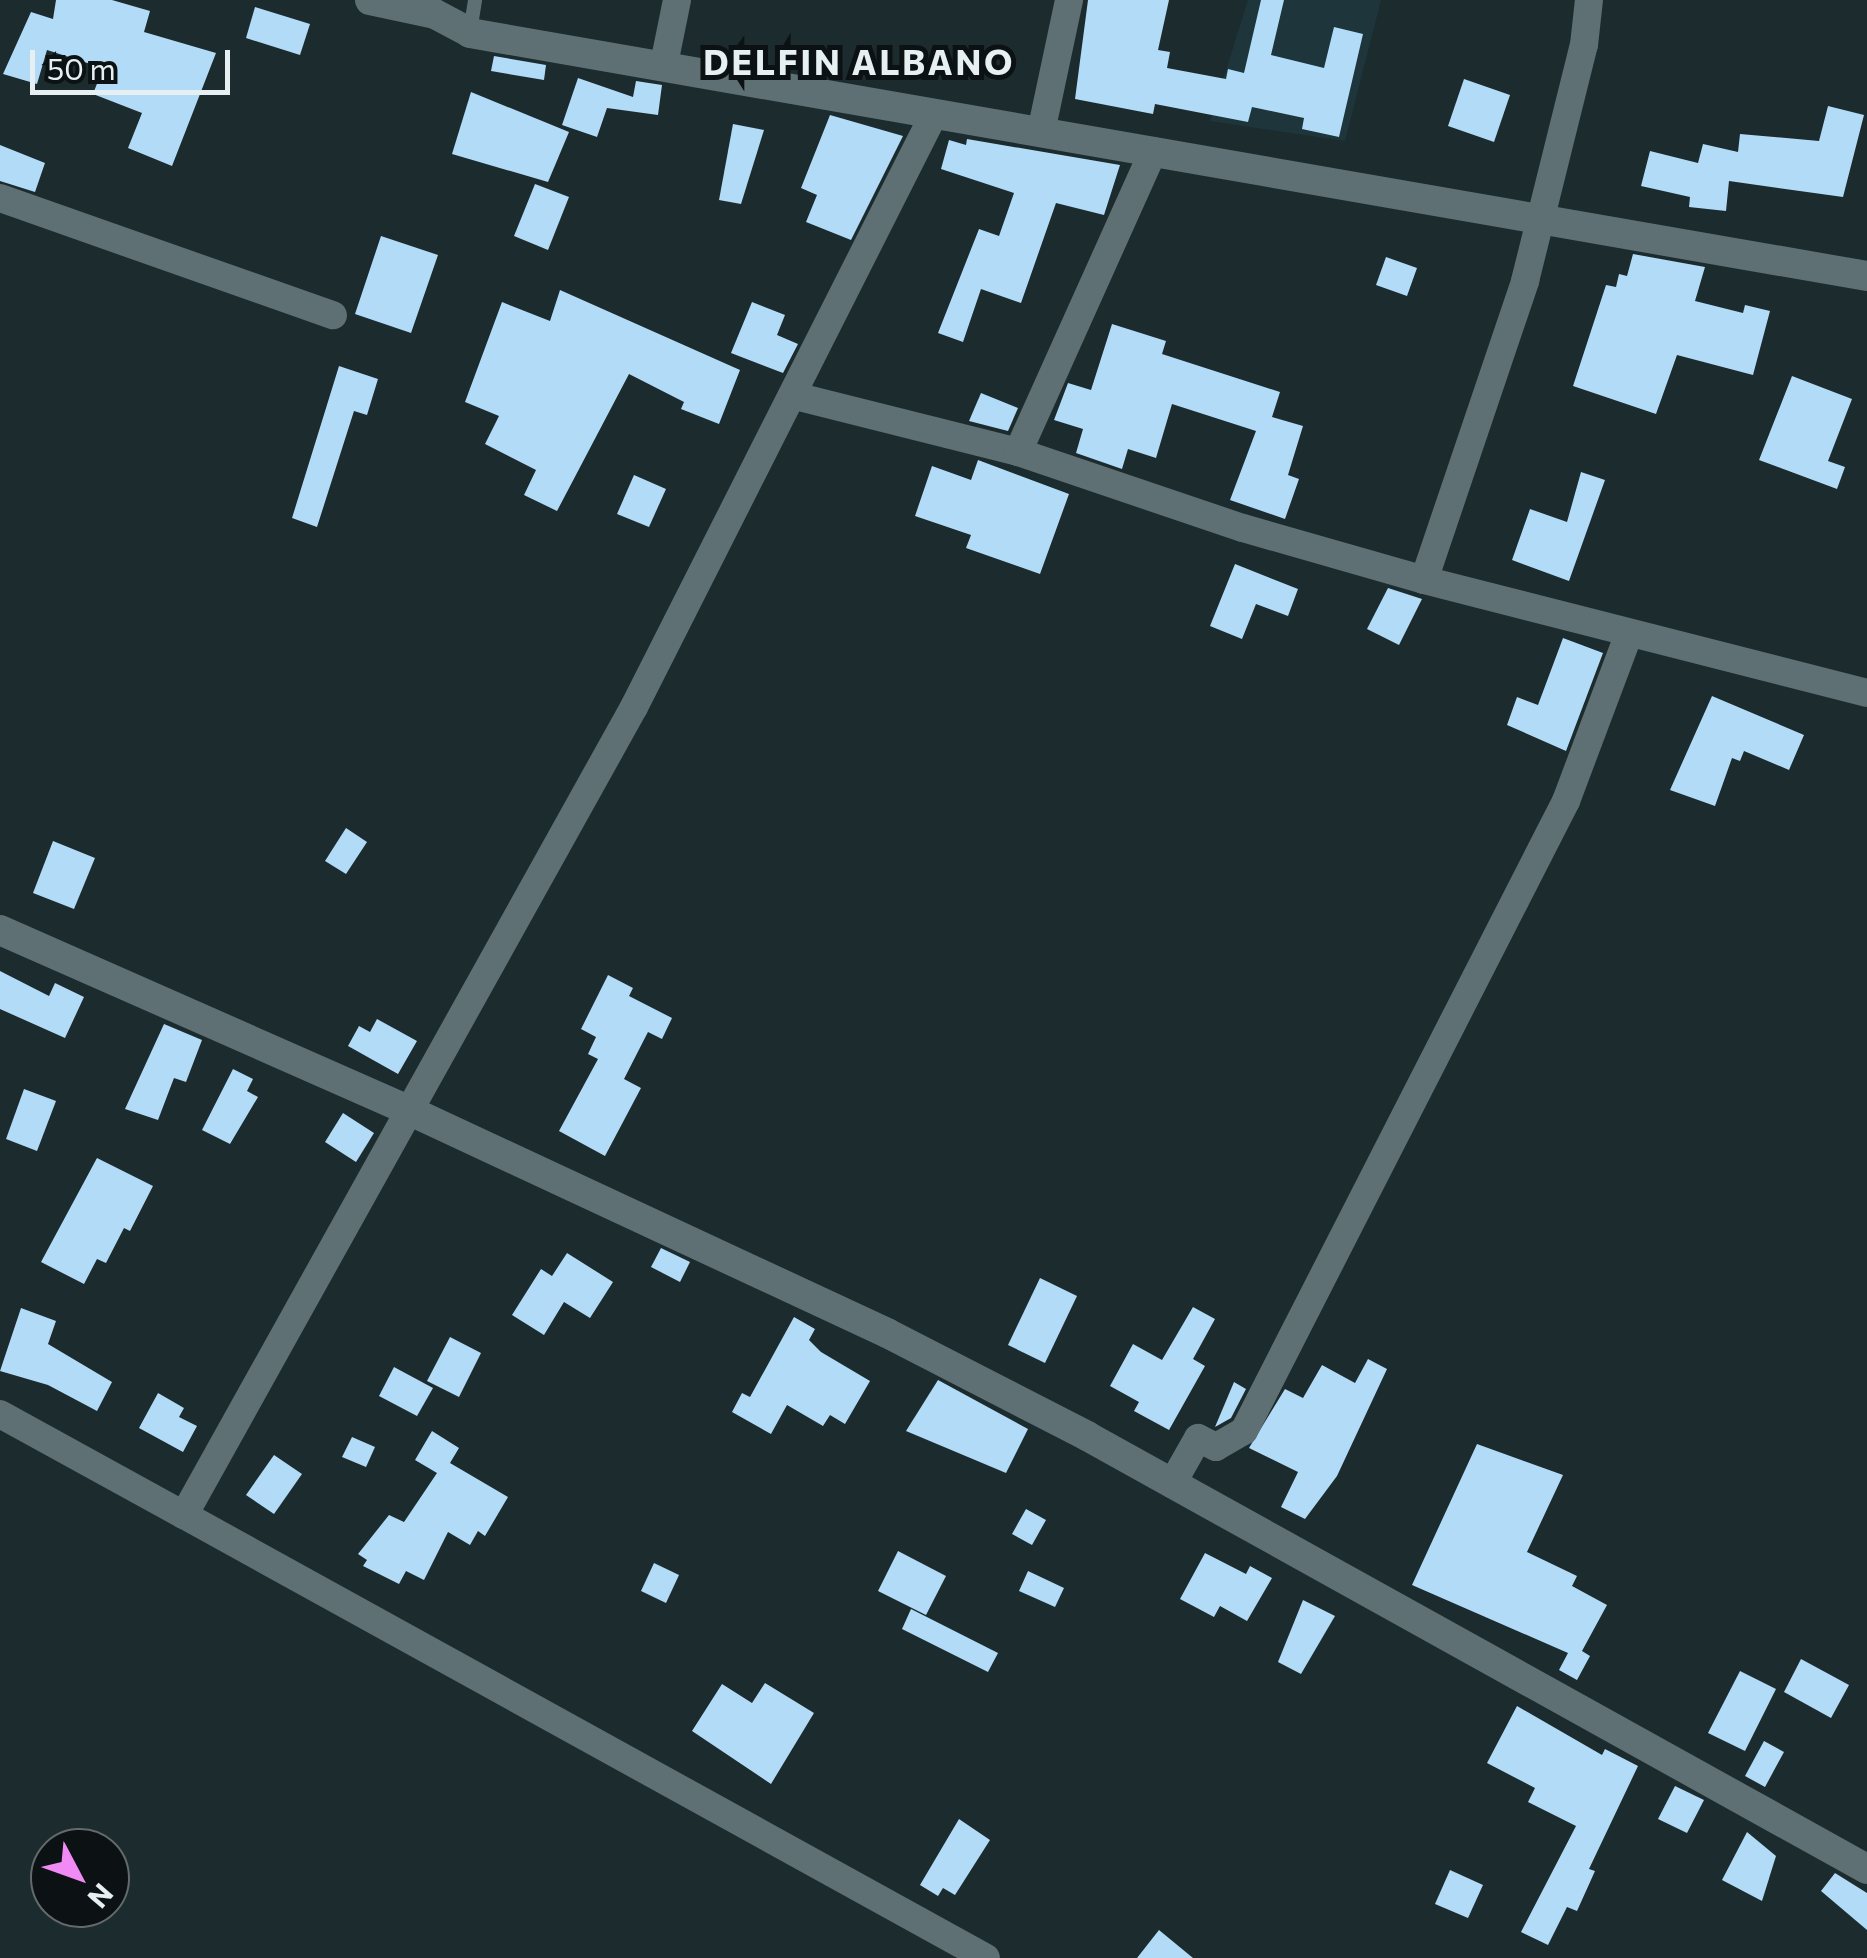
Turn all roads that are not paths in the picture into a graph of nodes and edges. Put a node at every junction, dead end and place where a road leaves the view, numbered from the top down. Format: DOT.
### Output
graph roads {
  1 [pos="370,0"];
  2 [pos="475,0"];
  3 [pos="678,0"];
  4 [pos="1069,0"];
  5 [pos="1589,0"];
  6 [pos="428,7"];
  7 [pos="470,33"];
  8 [pos="664,64"];
  9 [pos="934,114"];
  10 [pos="1041,132"];
  11 [pos="1152,151"];
  12 [pos="0,198"];
  13 [pos="1541,218"];
  14 [pos="1867,276"];
  15 [pos="333,314"];
  16 [pos="794,396"];
  17 [pos="1018,452"];
  18 [pos="1424,580"];
  19 [pos="1628,636"];
  20 [pos="1867,693"];
  21 [pos="0,930"];
  22 [pos="406,1109"];
  23 [pos="0,1414"];
  24 [pos="1172,1484"];
  25 [pos="184,1515"];
  26 [pos="1867,1870"];
  27 [pos="986,1958"];
  1 -- 6 [label="street"];
  2 -- 7 [label="lane"];
  3 -- 8 [label="street"];
  4 -- 10 [label="street"];
  5 -- 13 [label="street"];
  6 -- 7 [label="street"];
  7 -- 8 [label="street"];
  8 -- 9 [label="street"];
  9 -- 10 [label="street"];
  9 -- 16 [label="street"];
  10 -- 11 [label="street"];
  11 -- 13 [label="street"];
  11 -- 17 [label="street"];
  12 -- 15 [label="street"];
  13 -- 14 [label="street"];
  13 -- 18 [label="street"];
  16 -- 17 [label="street"];
  16 -- 22 [label="street"];
  17 -- 18 [label="street"];
  18 -- 19 [label="street"];
  19 -- 20 [label="street"];
  19 -- 24 [label="street"];
  21 -- 22 [label="street"];
  22 -- 24 [label="street"];
  22 -- 25 [label="street"];
  23 -- 25 [label="street"];
  24 -- 26 [label="street"];
  25 -- 27 [label="street"];
}
